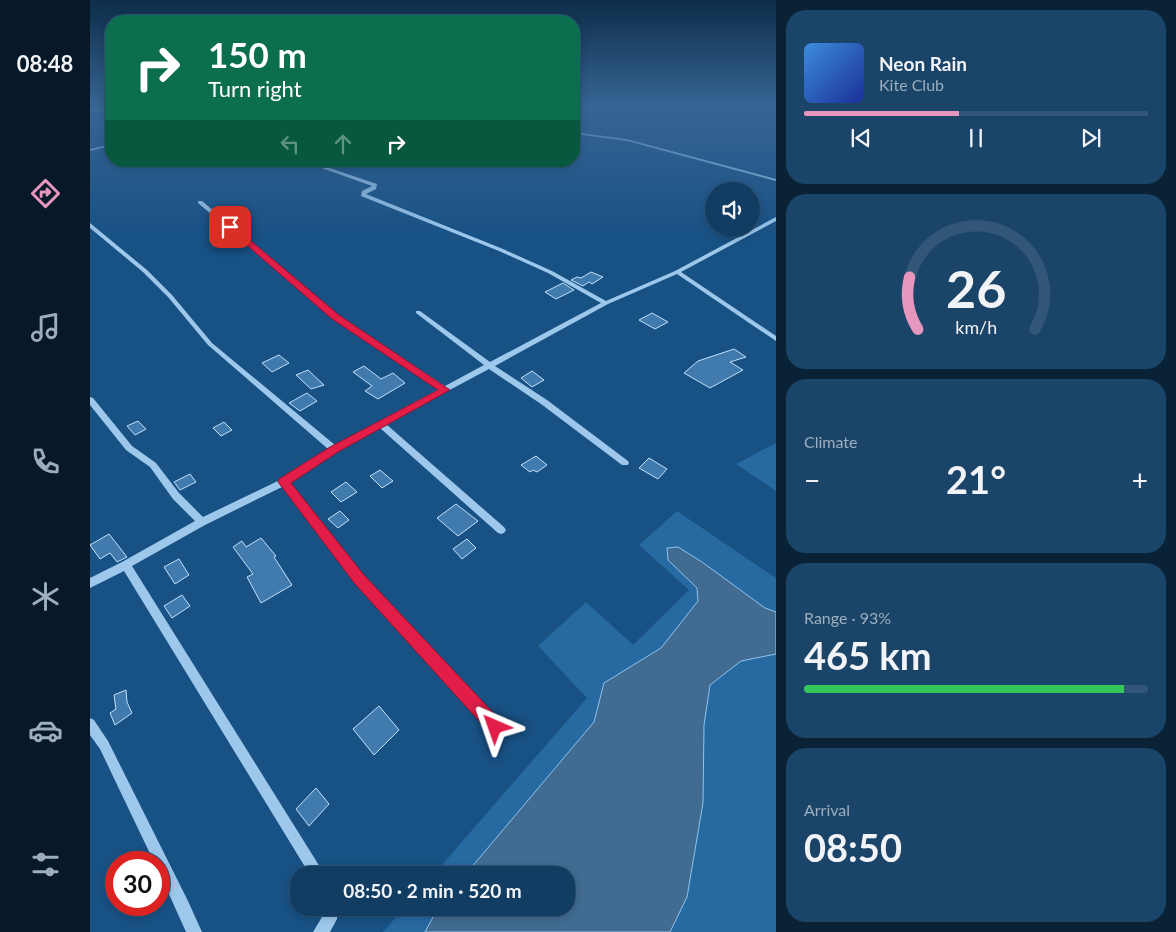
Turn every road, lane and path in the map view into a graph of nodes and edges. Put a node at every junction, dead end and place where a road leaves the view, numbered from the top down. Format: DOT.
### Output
graph roads {
  1 [pos="662,149"];
  2 [pos="322,167"];
  3 [pos="776,180"];
  4 [pos="200,202"];
  5 [pos="776,219"];
  6 [pos="90,224"];
  7 [pos="677,272"];
  8 [pos="606,303"];
  9 [pos="418,312"];
  10 [pos="776,339"];
  11 [pos="489,366"];
  12 [pos="445,390"];
  13 [pos="90,400"];
  14 [pos="382,425"];
  15 [pos="334,449"];
  16 [pos="625,463"];
  17 [pos="283,482"];
  18 [pos="202,522"];
  19 [pos="501,530"];
  20 [pos="126,565"];
  21 [pos="90,583"];
  22 [pos="90,724"];
  23 [pos="495,727"];
  24 [pos="312,866"];
  25 [pos="329,916"];
  26 [pos="194,932"];
  27 [pos="321,932"];
  1 -- 3 [label="street"];
  2 -- 8 [label="street"];
  4 -- 12 [label="street"];
  5 -- 7 [label="street"];
  6 -- 15 [label="street"];
  7 -- 8 [label="street"];
  7 -- 10 [label="street"];
  8 -- 11 [label="street"];
  9 -- 11 [label="street"];
  11 -- 12 [label="street"];
  11 -- 16 [label="street"];
  12 -- 14 [label="street"];
  13 -- 18 [label="street"];
  14 -- 15 [label="street"];
  14 -- 19 [label="street"];
  15 -- 17 [label="street"];
  17 -- 18 [label="street"];
  17 -- 23 [label="street"];
  18 -- 20 [label="street"];
  20 -- 21 [label="street"];
  20 -- 24 [label="street"];
  22 -- 26 [label="street"];
  25 -- 27 [label="street"];
}
